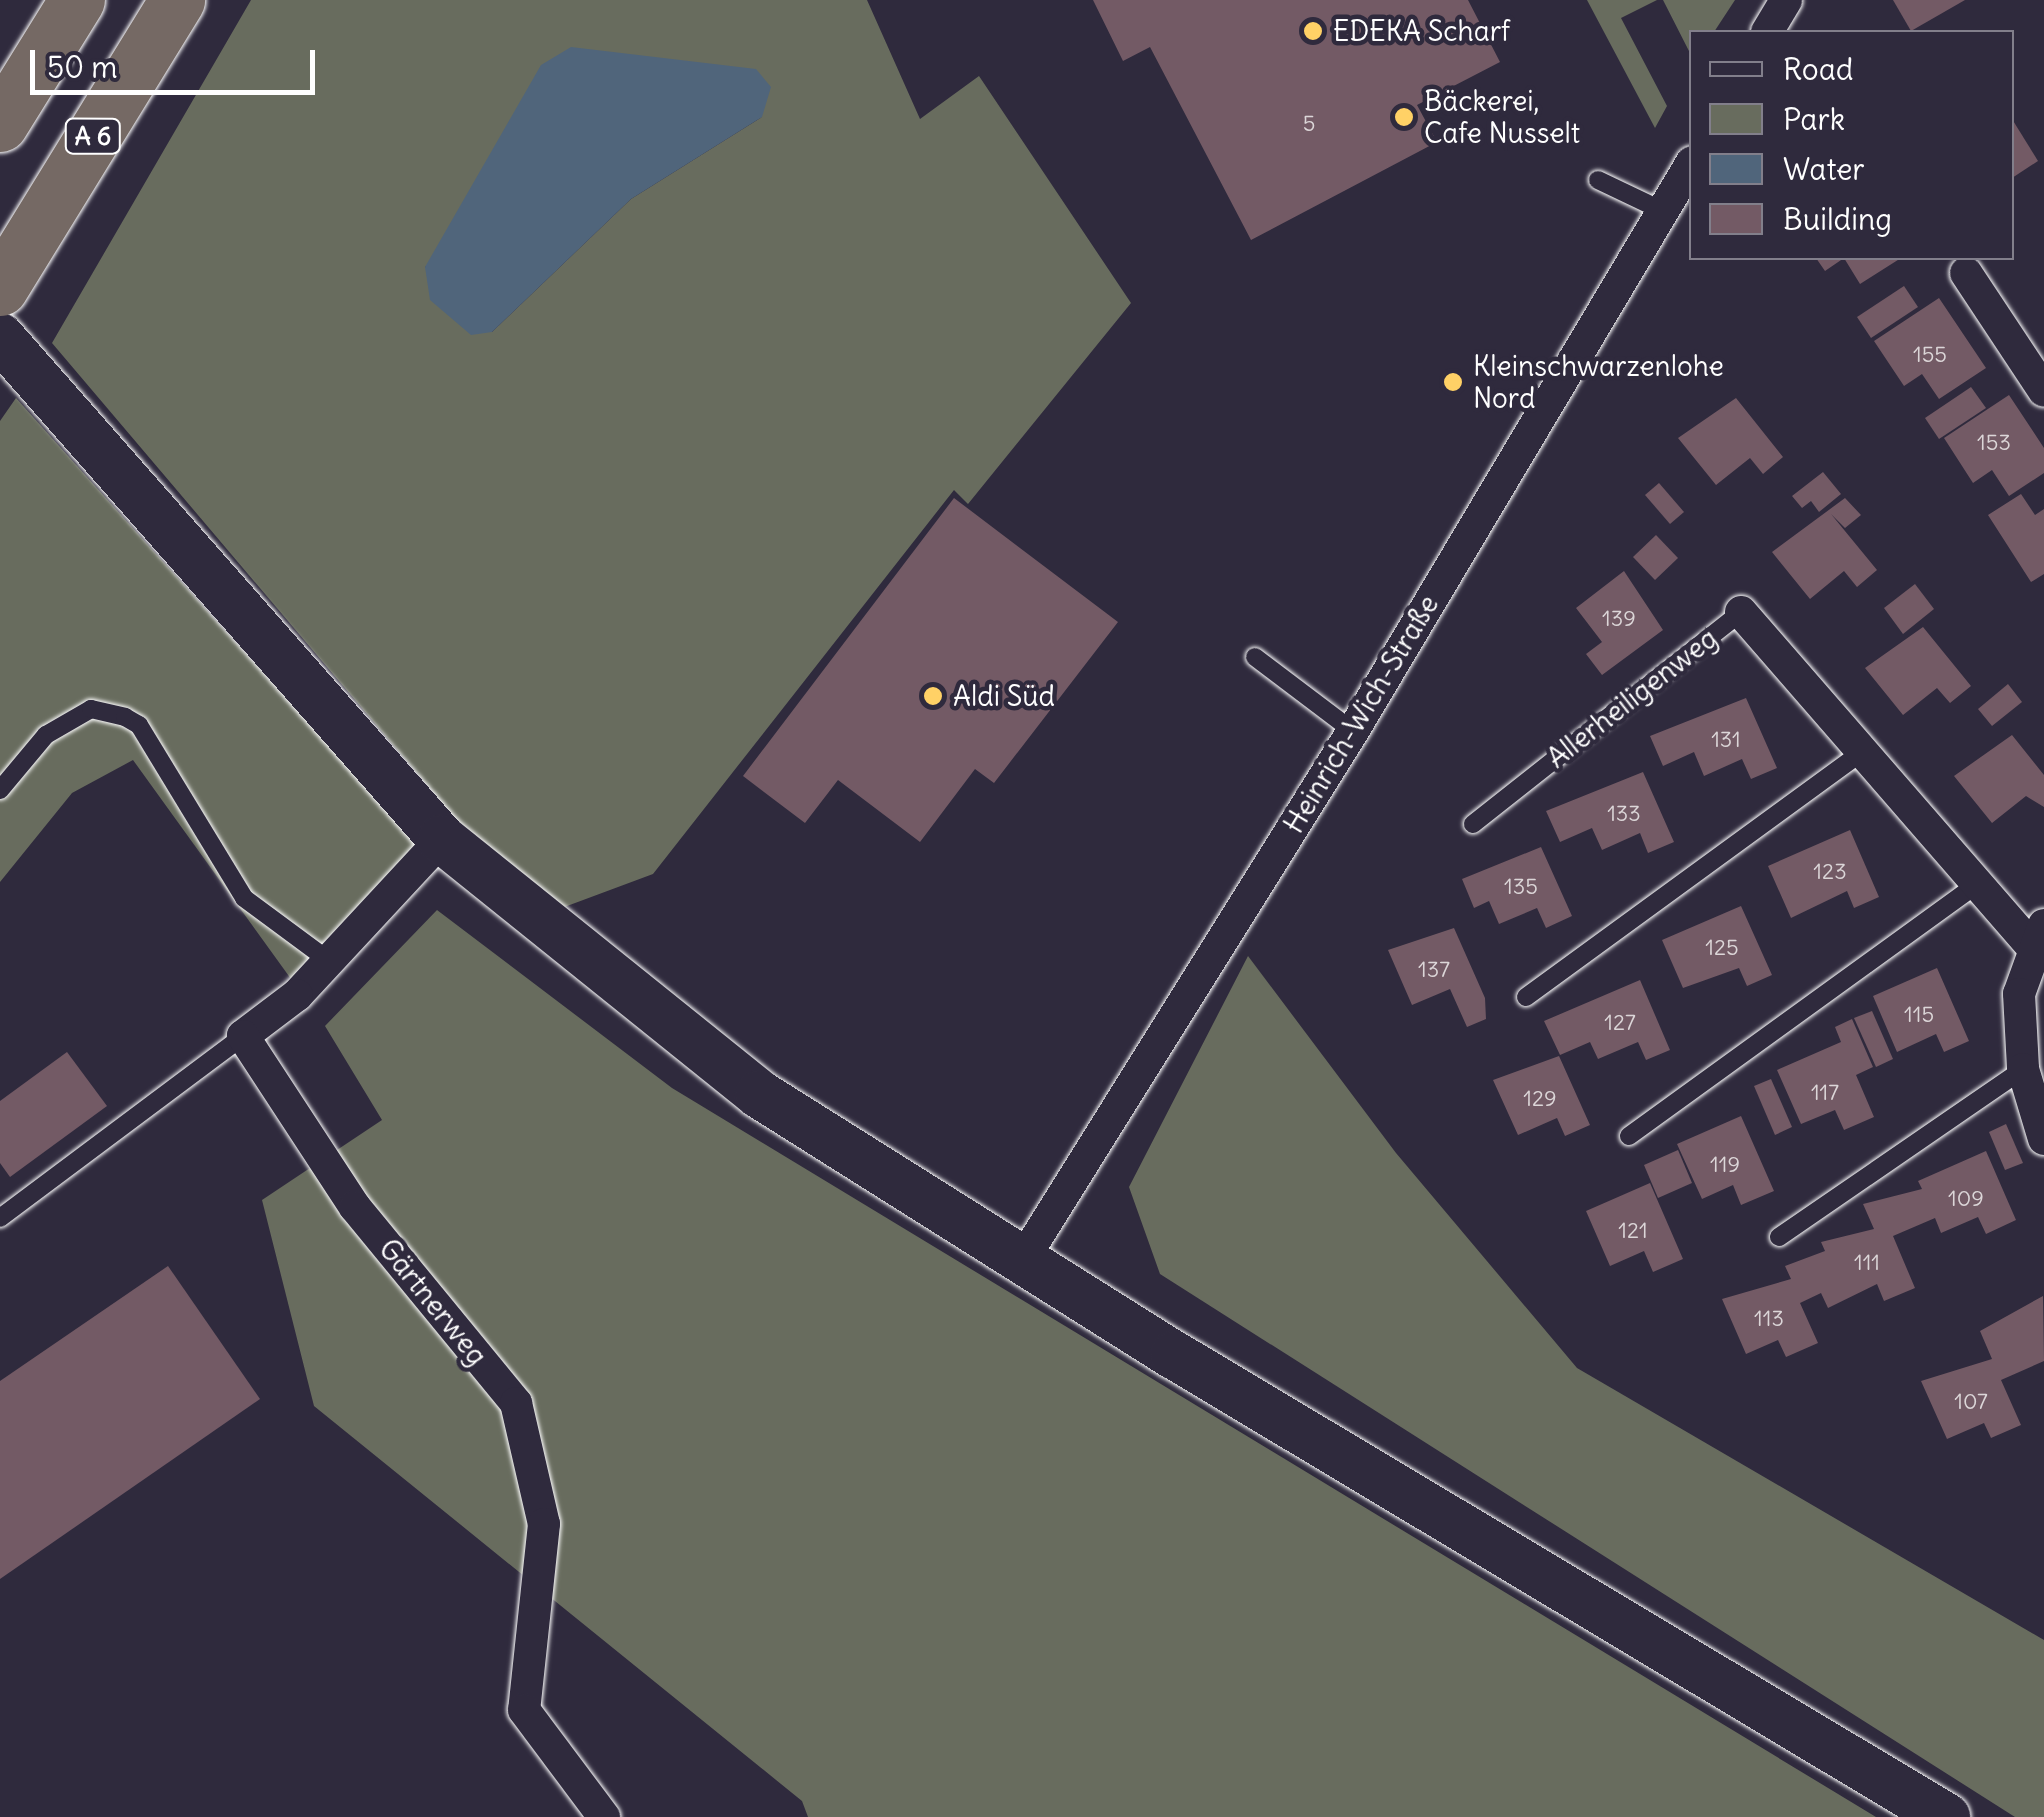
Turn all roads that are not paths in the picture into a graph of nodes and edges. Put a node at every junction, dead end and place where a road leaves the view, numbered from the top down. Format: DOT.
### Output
graph roads {
  1 [pos="77,0"];
  2 [pos="176,0"];
  3 [pos="1786,0"];
  4 [pos="1768,30"];
  5 [pos="0,124"];
  6 [pos="1689,167"];
  7 [pos="1598,180"];
  8 [pos="1663,211"];
  9 [pos="1966,273"];
  10 [pos="5,280"];
  11 [pos="0,338"];
  12 [pos="2044,391"];
  13 [pos="1740,612"];
  14 [pos="1255,657"];
  15 [pos="1353,731"];
  16 [pos="1864,751"];
  17 [pos="0,790"];
  18 [pos="1473,824"];
  19 [pos="442,839"];
  20 [pos="1977,884"];
  21 [pos="2037,935"];
  22 [pos="329,961"];
  23 [pos="1526,997"];
  24 [pos="244,1036"];
  25 [pos="2023,1068"];
  26 [pos="1629,1136"];
  27 [pos="2044,1139"];
  28 [pos="0,1218"];
  29 [pos="1779,1237"];
  30 [pos="1022,1260"];
  31 [pos="604,1817"];
  32 [pos="1946,1817"];
  1 -- 5 [label="highway"];
  2 -- 10 [label="highway, A 6"];
  3 -- 4 [label="street"];
  6 -- 8 [label="street, Heinrich-Wich-Straße"];
  7 -- 8 [label="lane"];
  8 -- 15 [label="street, Heinrich-Wich-Straße"];
  9 -- 12 [label="street"];
  11 -- 19 [label="main road"];
  13 -- 16 [label="street, Allerheiligenweg"];
  13 -- 18 [label="lane, Allerheiligenweg"];
  14 -- 15 [label="lane"];
  15 -- 30 [label="street, Heinrich-Wich-Straße"];
  16 -- 20 [label="street, Allerheiligenweg"];
  16 -- 23 [label="lane"];
  17 -- 22 [label="lane"];
  19 -- 22 [label="street"];
  19 -- 30 [label="main road"];
  20 -- 21 [label="street, Allerheiligenweg"];
  20 -- 26 [label="lane"];
  21 -- 25 [label="street, Allerheiligenweg"];
  22 -- 24 [label="street"];
  24 -- 28 [label="lane"];
  24 -- 31 [label="street, Gärtnerweg"];
  25 -- 27 [label="street, Allerheiligenweg"];
  25 -- 29 [label="lane"];
  30 -- 32 [label="main road"];
}
